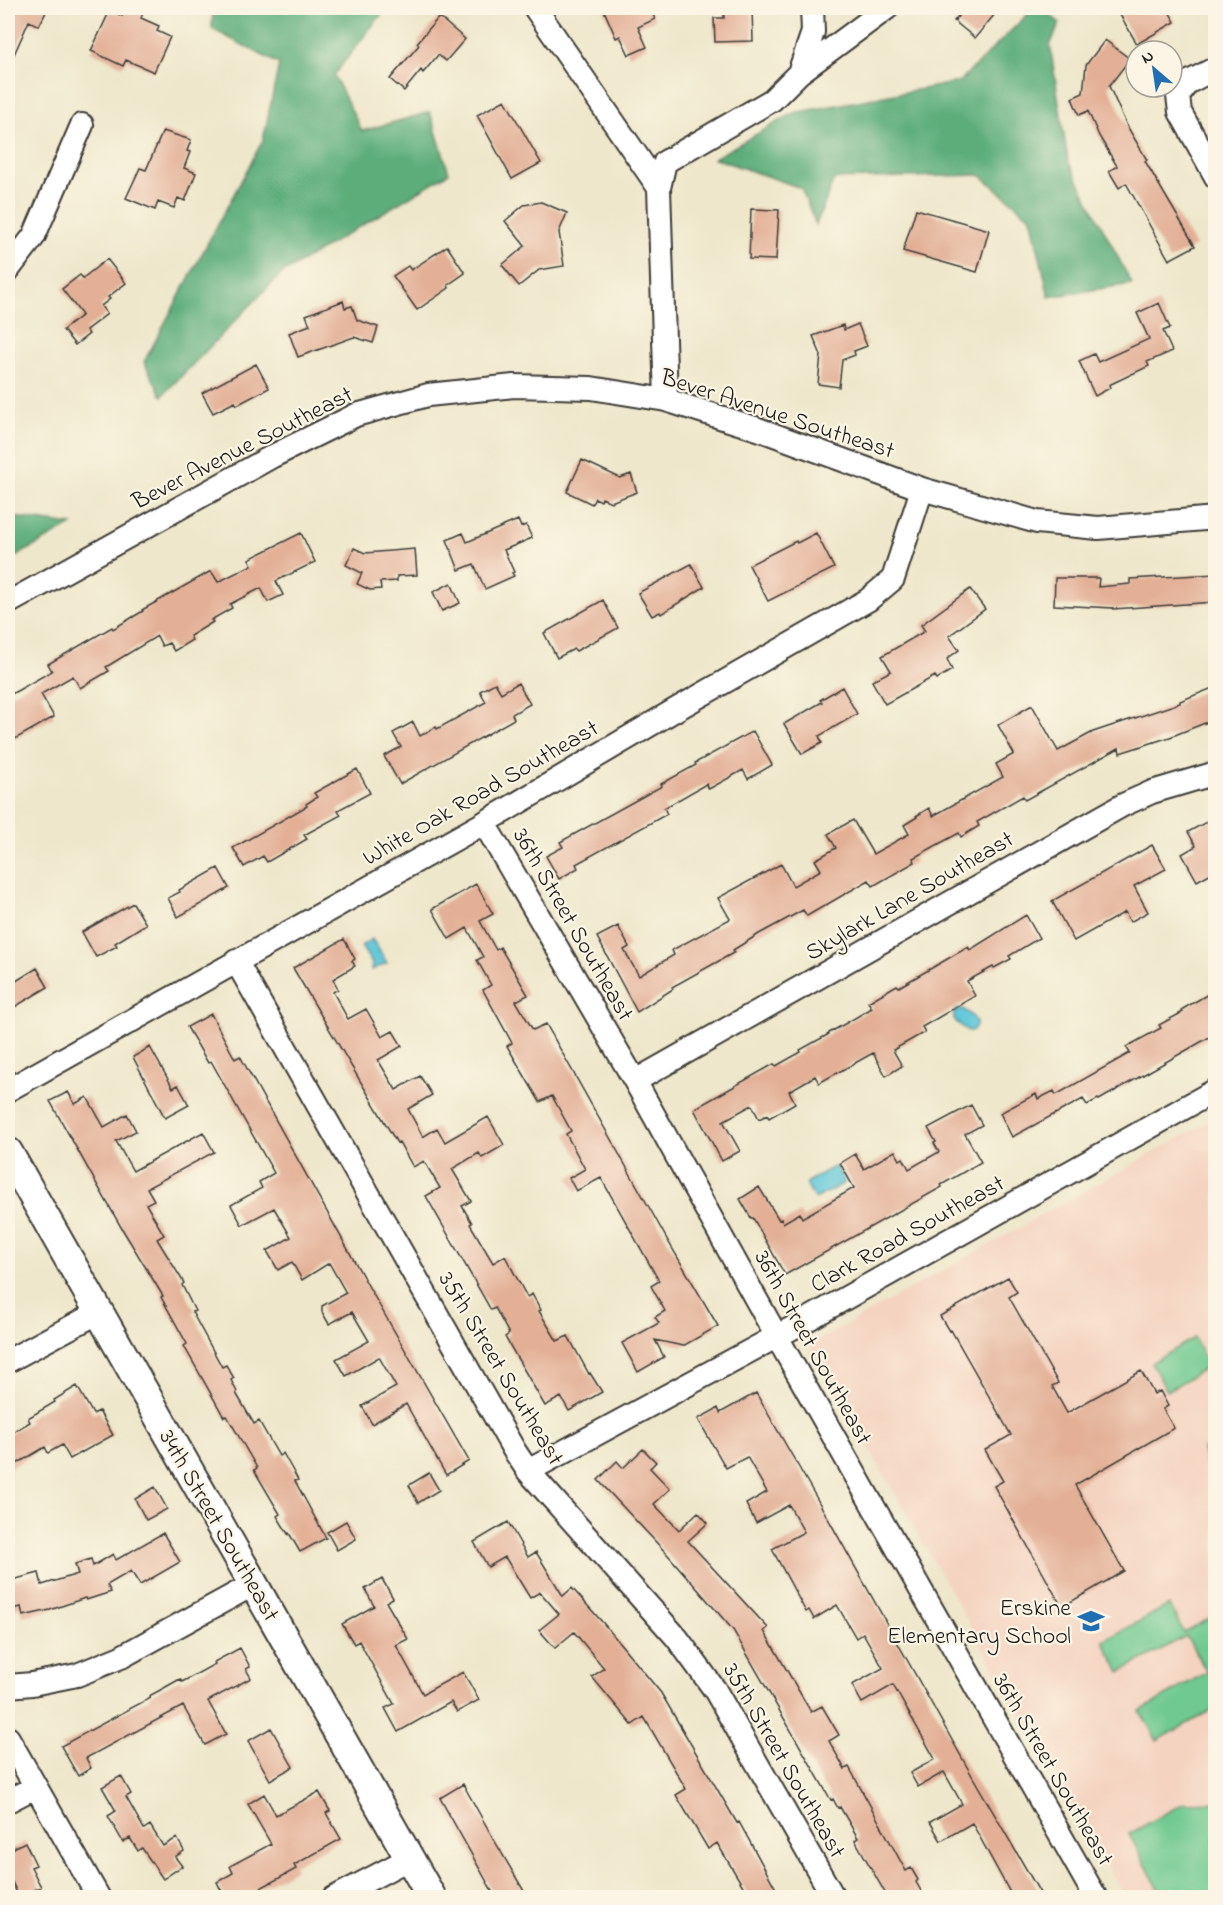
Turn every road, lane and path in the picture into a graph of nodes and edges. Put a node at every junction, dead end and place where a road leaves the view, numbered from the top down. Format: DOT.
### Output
graph roads {
  1 [pos="535,8"];
  2 [pos="812,8"];
  3 [pos="887,8"];
  4 [pos="1215,68"];
  5 [pos="799,73"];
  6 [pos="82,125"];
  7 [pos="1215,177"];
  8 [pos="659,188"];
  9 [pos="8,270"];
  10 [pos="666,400"];
  11 [pos="922,489"];
  12 [pos="1215,518"];
  13 [pos="8,603"];
  14 [pos="1215,773"];
  15 [pos="484,824"];
  16 [pos="237,961"];
  17 [pos="635,1081"];
  18 [pos="8,1090"];
  19 [pos="1215,1090"];
  20 [pos="8,1152"];
  21 [pos="99,1312"];
  22 [pos="777,1337"];
  23 [pos="8,1361"];
  24 [pos="528,1471"];
  25 [pos="254,1584"];
  26 [pos="8,1686"];
  27 [pos="8,1738"];
  28 [pos="35,1787"];
  29 [pos="8,1801"];
  30 [pos="410,1858"];
  31 [pos="99,1898"];
  32 [pos="334,1898"];
  33 [pos="432,1898"];
  34 [pos="834,1898"];
  35 [pos="1096,1898"];
  1 -- 8 [label="street"];
  2 -- 5 [label="street"];
  3 -- 5 [label="street"];
  4 -- 7 [label="street"];
  5 -- 8 [label="street"];
  6 -- 9 [label="street"];
  8 -- 10 [label="street"];
  10 -- 11 [label="street, Bever Avenue Southeast"];
  10 -- 13 [label="street, Bever Avenue Southeast"];
  11 -- 12 [label="street, Bever Avenue Southeast"];
  11 -- 15 [label="street, White Oak Road Southeast"];
  14 -- 17 [label="street, Skylark Lane Southeast"];
  15 -- 16 [label="street, White Oak Road Southeast"];
  15 -- 17 [label="street, 36th Street Southeast"];
  16 -- 18 [label="street, White Oak Road Southeast"];
  16 -- 24 [label="street, 35th Street Southeast"];
  17 -- 22 [label="street, 36th Street Southeast"];
  19 -- 22 [label="street, Clark Road Southeast"];
  20 -- 21 [label="street, 34th Street Southeast"];
  21 -- 23 [label="street"];
  21 -- 25 [label="street, 34th Street Southeast"];
  22 -- 24 [label="street, Clark Road Southeast"];
  22 -- 35 [label="street, 36th Street Southeast"];
  24 -- 34 [label="street, 35th Street Southeast"];
  25 -- 26 [label="street"];
  25 -- 30 [label="street, 34th Street Southeast"];
  27 -- 28 [label="street"];
  28 -- 29 [label="street"];
  28 -- 31 [label="street"];
  30 -- 32 [label="street"];
  30 -- 33 [label="street, 34th Street Southeast"];
}
